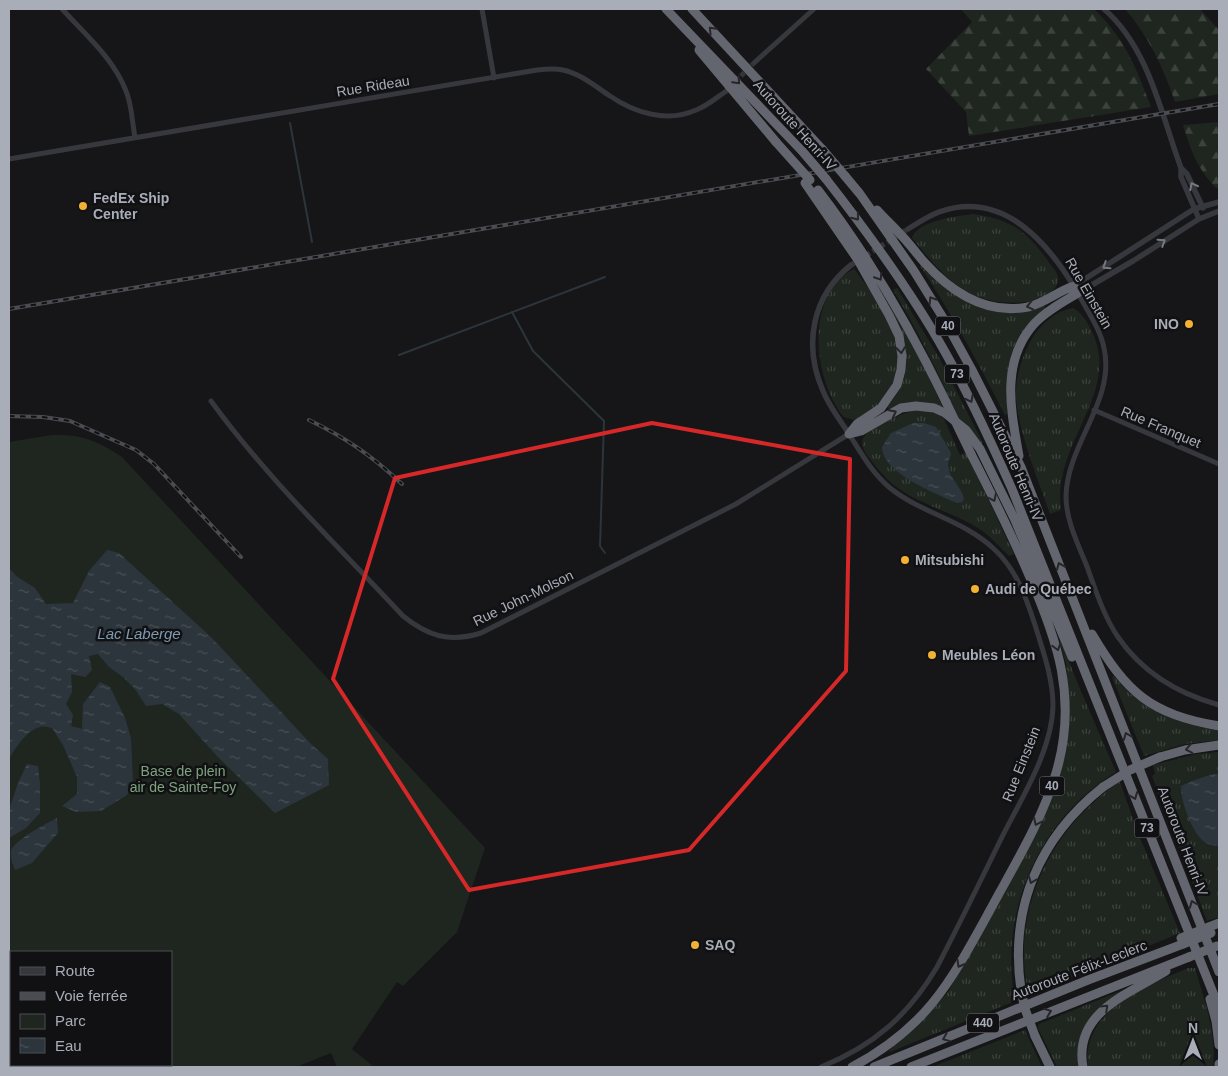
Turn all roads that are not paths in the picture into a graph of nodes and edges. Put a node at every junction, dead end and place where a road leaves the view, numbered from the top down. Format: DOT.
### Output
graph roads {
  1 [pos="62,9"];
  2 [pos="482,9"];
  3 [pos="666,9"];
  4 [pos="692,9"];
  5 [pos="814,9"];
  6 [pos="1104,9"];
  7 [pos="755,62"];
  8 [pos="494,78"];
  9 [pos="725,92"];
  10 [pos="135,137"];
  11 [pos="9,159"];
  12 [pos="1181,168"];
  13 [pos="808,182"];
  14 [pos="860,194"];
  15 [pos="1219,202"];
  16 [pos="1202,206"];
  17 [pos="1194,209"];
  18 [pos="1219,211"];
  19 [pos="1206,215"];
  20 [pos="1199,218"];
  21 [pos="908,229"];
  22 [pos="852,265"];
  23 [pos="1076,290"];
  24 [pos="211,401"];
  25 [pos="1094,410"];
  26 [pos="849,434"];
  27 [pos="1219,464"];
  28 [pos="1021,467"];
  29 [pos="1078,611"];
  30 [pos="1219,705"];
  31 [pos="1219,726"];
  32 [pos="1219,745"];
  33 [pos="1114,746"];
  34 [pos="1219,923"];
  35 [pos="1213,930"];
  36 [pos="1218,946"];
  37 [pos="1187,958"];
  38 [pos="1218,969"];
  39 [pos="1204,972"];
  40 [pos="1219,1008"];
  41 [pos="1219,1045"];
  42 [pos="1219,1064"];
  43 [pos="820,1067"];
  44 [pos="852,1067"];
  45 [pos="874,1067"];
  46 [pos="911,1067"];
  47 [pos="1050,1067"];
  48 [pos="1083,1067"];
  49 [pos="1219,1067"];
  1 -- 10 [label="street"];
  2 -- 8 [label="street"];
  3 -- 13 [label="highway, 40, bridge"];
  3 -- 33 [label="highway, Autoroute Henri-IV / 73, one-way, bridge"];
  14 -- 4 [label="highway, Autoroute Henri-IV / 40, one-way, bridge"];
  5 -- 7 [label="street"];
  6 -- 12 [label="street"];
  8 -- 9 [label="street, Rue Rideau"];
  8 -- 10 [label="street, Rue Rideau"];
  10 -- 11 [label="street, Rue Rideau"];
  16 -- 12 [label="street, one-way"];
  12 -- 17 [label="street"];
  13 -- 26 [label="highway, one-way"];
  13 -- 44 [label="highway, 40, one-way, bridge"];
  23 -- 14 [label="highway, one-way"];
  28 -- 14 [label="highway, Autoroute Henri-IV / 40, one-way"];
  15 -- 16 [label="street"];
  16 -- 17 [label="street"];
  16 -- 19 [label="street"];
  17 -- 20 [label="street"];
  17 -- 23 [label="street, one-way"];
  18 -- 19 [label="street"];
  19 -- 20 [label="street"];
  23 -- 20 [label="street, one-way"];
  21 -- 23 [label="street, Rue Einstein"];
  22 -- 26 [label="street, Rue Einstein"];
  23 -- 25 [label="street, Rue Einstein"];
  23 -- 28 [label="highway"];
  24 -- 26 [label="street, Rue John-Molson"];
  25 -- 27 [label="street, Rue Franquet"];
  25 -- 30 [label="street, Rue Einstein"];
  26 -- 33 [label="highway, one-way"];
  26 -- 43 [label="street, Rue Einstein"];
  29 -- 28 [label="highway, Autoroute Henri-IV / 40, one-way"];
  29 -- 31 [label="highway"];
  38 -- 29 [label="highway, Autoroute Henri-IV / 40, one-way"];
  32 -- 47 [label="highway, one-way, bridge"];
  33 -- 39 [label="highway, Autoroute Henri-IV / 73, one-way"];
  34 -- 35 [label="highway"];
  35 -- 45 [label="highway, Autoroute Félix-Leclerc / 440, one-way, bridge"];
  36 -- 37 [label="highway, bridge"];
  46 -- 37 [label="highway, Autoroute Félix-Leclerc, one-way"];
  48 -- 37 [label="highway, one-way"];
  39 -- 40 [label="highway, Autoroute Henri-IV / 73"];
  39 -- 41 [label="highway"];
  42 -- 49 [label="highway"];
}
